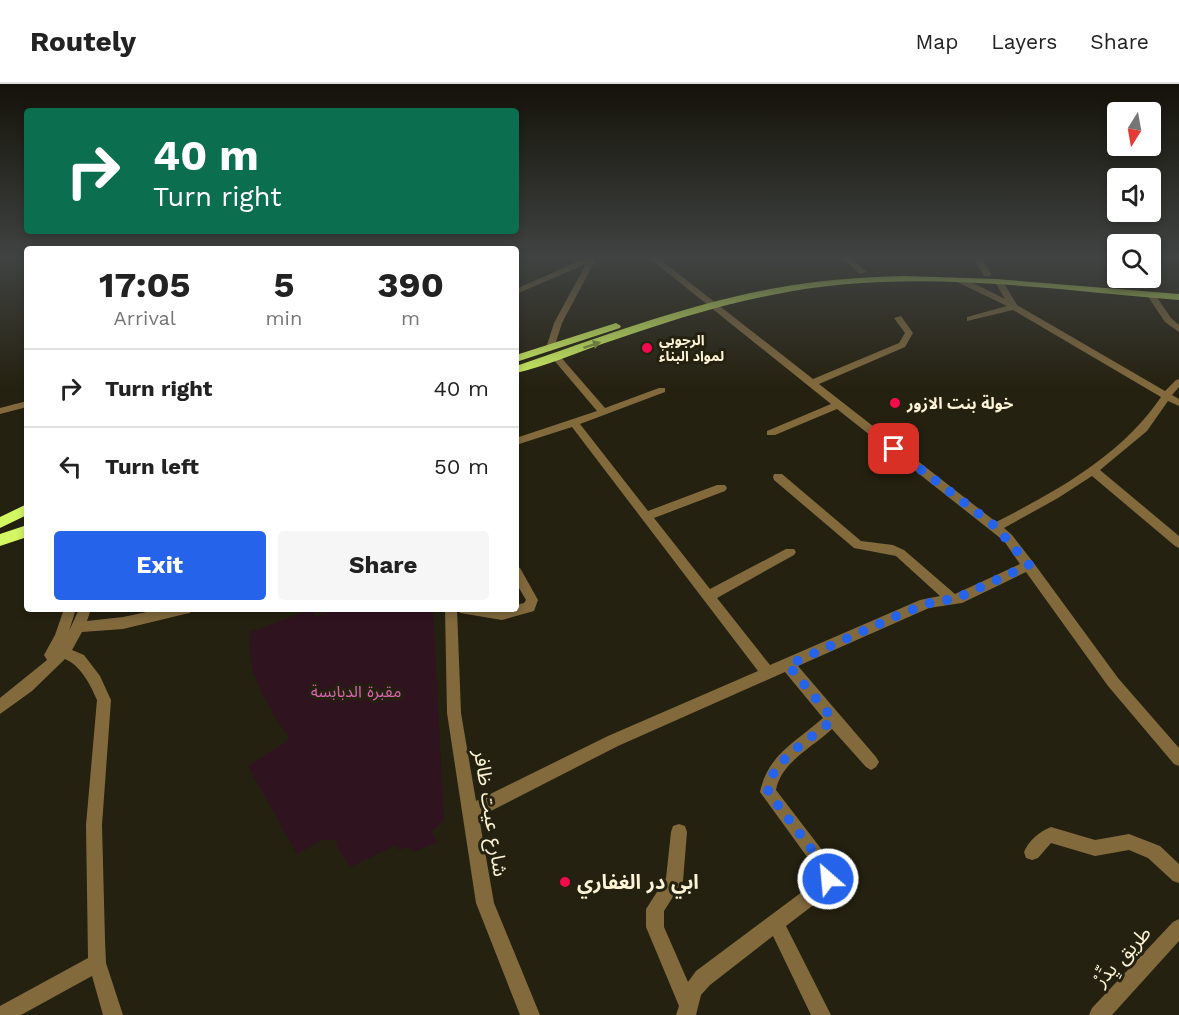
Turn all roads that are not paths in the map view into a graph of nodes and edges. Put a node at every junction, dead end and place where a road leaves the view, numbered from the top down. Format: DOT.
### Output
graph roads {
  1 [pos="570,300"];
  2 [pos="704,300"];
  3 [pos="716,300"];
  4 [pos="722,300"];
  5 [pos="1001,300"];
  6 [pos="1010,300"];
  7 [pos="1156,300"];
  8 [pos="707,303"];
  9 [pos="1014,307"];
  10 [pos="898,318"];
  11 [pos="970,319"];
  12 [pos="1179,329"];
  13 [pos="553,352"];
  14 [pos="519,358"];
  15 [pos="519,369"];
  16 [pos="1179,382"];
  17 [pos="811,384"];
  18 [pos="662,390"];
  19 [pos="1166,396"];
  20 [pos="1179,403"];
  21 [pos="24,405"];
  22 [pos="837,405"];
  23 [pos="0,411"];
  24 [pos="603,412"];
  25 [pos="574,423"];
  26 [pos="771,433"];
  27 [pos="519,441"];
  28 [pos="1092,470"];
  29 [pos="778,477"];
  30 [pos="721,488"];
  31 [pos="24,511"];
  32 [pos="24,516"];
  33 [pos="646,516"];
  34 [pos="0,524"];
  35 [pos="996,527"];
  36 [pos="24,532"];
  37 [pos="0,540"];
  38 [pos="1179,543"];
  39 [pos="790,552"];
  40 [pos="1029,565"];
  41 [pos="519,576"];
  42 [pos="709,596"];
  43 [pos="953,600"];
  44 [pos="519,610"];
  45 [pos="68,612"];
  46 [pos="84,612"];
  47 [pos="172,612"];
  48 [pos="451,612"];
  49 [pos="484,612"];
  50 [pos="512,612"];
  51 [pos="79,627"];
  52 [pos="59,651"];
  53 [pos="788,665"];
  54 [pos="767,672"];
  55 [pos="0,706"];
  56 [pos="833,719"];
  57 [pos="1179,759"];
  58 [pos="871,762"];
  59 [pos="470,813"];
  60 [pos="679,832"];
  61 [pos="1032,852"];
  62 [pos="1179,875"];
  63 [pos="775,922"];
  64 [pos="1179,928"];
  65 [pos="97,963"];
  66 [pos="687,1010"];
  67 [pos="2,1015"];
  68 [pos="113,1015"];
  69 [pos="530,1015"];
  70 [pos="821,1015"];
  71 [pos="1099,1015"];
  1 -- 13 [label="street"];
  2 -- 8 [label="street"];
  3 -- 8 [label="main road"];
  4 -- 8 [label="main road"];
  5 -- 9 [label="street"];
  6 -- 9 [label="street"];
  7 -- 12 [label="street"];
  8 -- 13 [label="main road"];
  8 -- 17 [label="street"];
  9 -- 11 [label="street"];
  9 -- 19 [label="street"];
  10 -- 17 [label="street"];
  13 -- 14 [label="main road"];
  13 -- 15 [label="main road"];
  13 -- 24 [label="street"];
  16 -- 19 [label="street"];
  17 -- 22 [label="street"];
  18 -- 24 [label="street"];
  19 -- 20 [label="street"];
  19 -- 28 [label="street"];
  21 -- 23 [label="street"];
  22 -- 26 [label="street"];
  22 -- 35 [label="street"];
  24 -- 25 [label="street"];
  25 -- 27 [label="street"];
  25 -- 33 [label="street"];
  28 -- 35 [label="street"];
  28 -- 38 [label="street"];
  29 -- 43 [label="street"];
  30 -- 33 [label="street"];
  31 -- 34 [label="main road"];
  32 -- 34 [label="main road"];
  33 -- 42 [label="street"];
  35 -- 40 [label="street"];
  36 -- 37 [label="main road"];
  39 -- 42 [label="street"];
  40 -- 43 [label="street"];
  40 -- 57 [label="street"];
  41 -- 44 [label="street"];
  42 -- 54 [label="street"];
  43 -- 53 [label="street"];
  45 -- 52 [label="street"];
  46 -- 51 [label="street"];
  47 -- 51 [label="street"];
  48 -- 59 [label="street, شارع عيت ظافر"];
  49 -- 50 [label="street"];
  51 -- 52 [label="street"];
  52 -- 55 [label="street"];
  52 -- 65 [label="street"];
  53 -- 54 [label="street"];
  53 -- 56 [label="street"];
  54 -- 59 [label="street"];
  56 -- 58 [label="street"];
  56 -- 63 [label="street"];
  59 -- 69 [label="street, شارع عيت ظافر"];
  60 -- 66 [label="street"];
  61 -- 62 [label="street"];
  63 -- 66 [label="street"];
  63 -- 70 [label="street"];
  64 -- 71 [label="street, طريق يِدِّرْ"];
  65 -- 67 [label="street"];
  65 -- 68 [label="street"];
}
